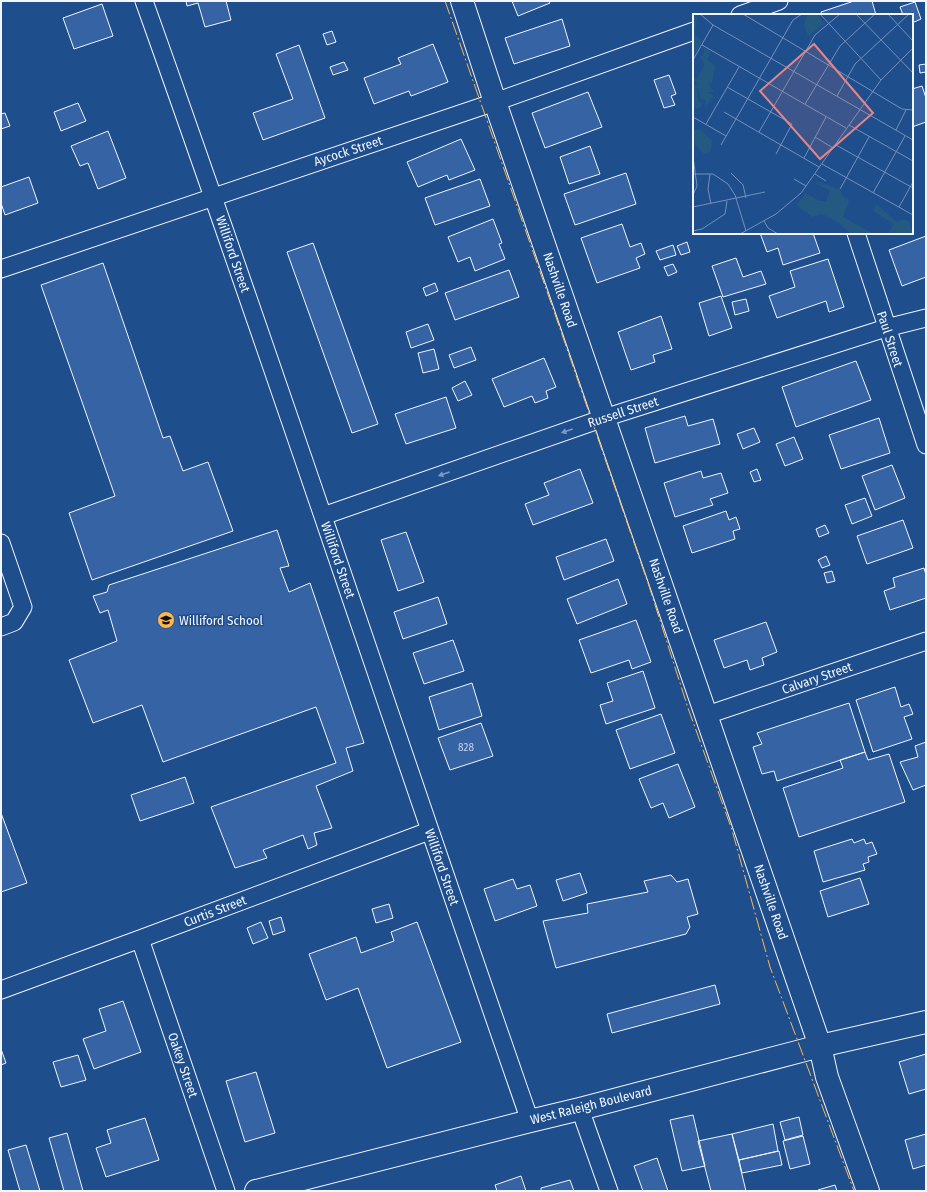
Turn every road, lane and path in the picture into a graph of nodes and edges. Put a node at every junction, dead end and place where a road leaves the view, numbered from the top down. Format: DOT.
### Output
graph roads {
  1 [pos="144,1"];
  2 [pos="462,1"];
  3 [pos="780,1"];
  4 [pos="743,14"];
  5 [pos="786,14"];
  6 [pos="693,31"];
  7 [pos="495,102"];
  8 [pos="214,196"];
  9 [pos="856,234"];
  10 [pos="1,269"];
  11 [pos="926,318"];
  12 [pos="886,328"];
  13 [pos="604,418"];
  14 [pos="926,445"];
  15 [pos="323,516"];
  16 [pos="1,543"];
  17 [pos="8,625"];
  18 [pos="926,641"];
  19 [pos="707,715"];
  20 [pos="429,831"];
  21 [pos="140,940"];
  22 [pos="1,990"];
  23 [pos="926,1022"];
  24 [pos="820,1046"];
  25 [pos="580,1109"];
  26 [pos="530,1121"];
  27 [pos="281,1188"];
  28 [pos="226,1191"];
  29 [pos="256,1191"];
  30 [pos="609,1191"];
  31 [pos="868,1191"];
  1 -- 8 [label="street, Williford Street"];
  2 -- 7 [label="main road, Nashville Road"];
  3 -- 4 [label="street"];
  3 -- 5 [label="street"];
  6 -- 7 [label="street, Aycock Street"];
  7 -- 8 [label="street, Aycock Street"];
  7 -- 13 [label="main road, Nashville Road"];
  8 -- 10 [label="street, Aycock Street"];
  8 -- 15 [label="street, Williford Street"];
  9 -- 12 [label="street, Paul Street"];
  11 -- 12 [label="street, Russell Street"];
  12 -- 13 [label="street, Russell Street"];
  12 -- 14 [label="street, Paul Street"];
  13 -- 15 [label="street, Russell Street, one-way"];
  13 -- 19 [label="main road, Nashville Road"];
  15 -- 20 [label="street, Williford Street"];
  16 -- 17 [label="street"];
  18 -- 19 [label="street, Calvary Street"];
  19 -- 24 [label="main road, Nashville Road"];
  20 -- 21 [label="street, Curtis Street"];
  20 -- 26 [label="street, Williford Street"];
  21 -- 22 [label="street, Curtis Street"];
  21 -- 28 [label="street, Oakey Street"];
  23 -- 24 [label="main road, West Raleigh Boulevard"];
  24 -- 25 [label="main road, West Raleigh Boulevard"];
  24 -- 31 [label="main road, Nashville Road"];
  25 -- 26 [label="main road, West Raleigh Boulevard"];
  25 -- 30 [label="street"];
  26 -- 27 [label="main road, West Raleigh Boulevard"];
  27 -- 29 [label="main road, West Raleigh Boulevard"];
}
